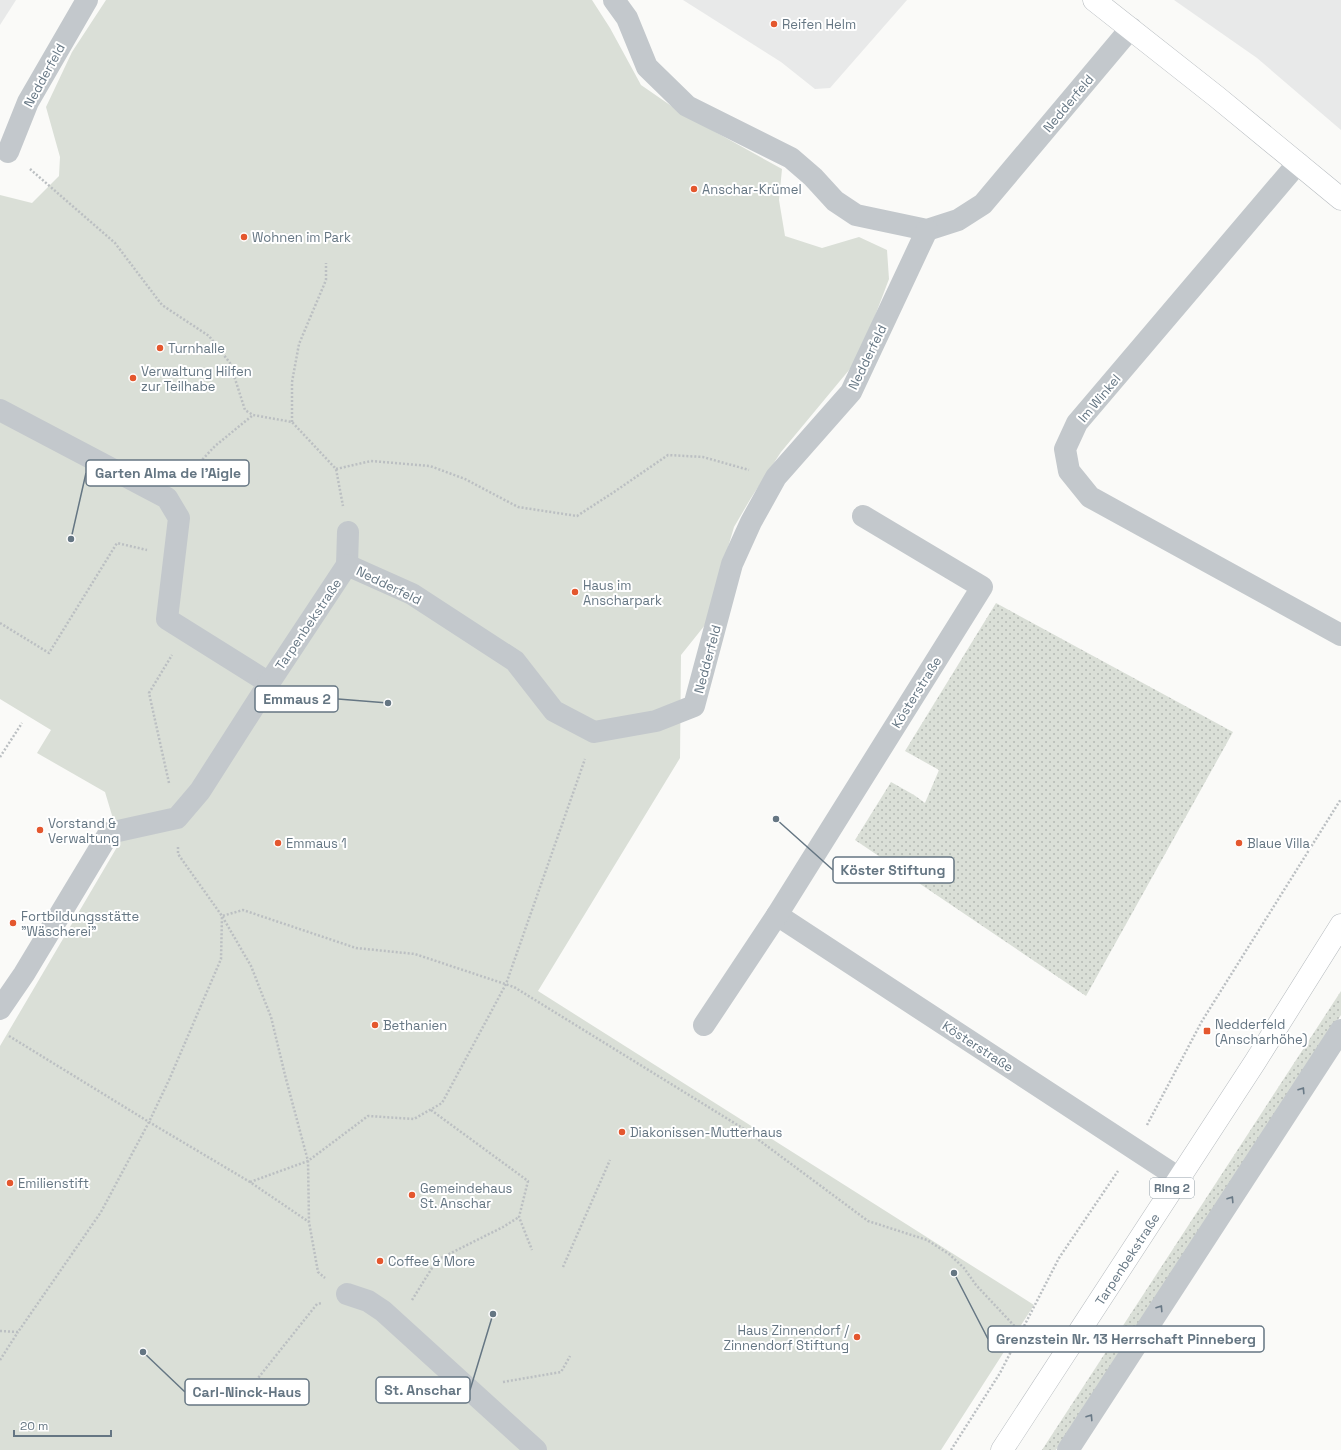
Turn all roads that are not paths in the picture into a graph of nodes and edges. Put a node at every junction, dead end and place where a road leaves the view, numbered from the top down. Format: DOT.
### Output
graph roads {
  1 [pos="87,0"];
  2 [pos="614,0"];
  3 [pos="1094,0"];
  4 [pos="1131,28"];
  5 [pos="8,152"];
  6 [pos="1298,163"];
  7 [pos="1341,199"];
  8 [pos="927,230"];
  9 [pos="0,410"];
  10 [pos="863,516"];
  11 [pos="348,532"];
  12 [pos="347,565"];
  13 [pos="1341,635"];
  14 [pos="269,683"];
  15 [pos="777,915"];
  16 [pos="1341,925"];
  17 [pos="0,1009"];
  18 [pos="704,1024"];
  19 [pos="1341,1030"];
  20 [pos="1179,1178"];
  21 [pos="347,1294"];
  22 [pos="536,1450"];
  23 [pos="1002,1450"];
  24 [pos="1068,1450"];
  1 -- 5 [label="street, Nedderfeld"];
  2 -- 8 [label="street, Nedderfeld"];
  3 -- 4 [label="main road"];
  4 -- 6 [label="main road"];
  4 -- 8 [label="street, Nedderfeld"];
  6 -- 7 [label="main road"];
  6 -- 13 [label="street, Im Winkel"];
  8 -- 12 [label="street, Nedderfeld"];
  9 -- 14 [label="street, Tarpenbekstraße"];
  10 -- 15 [label="street, Kösterstraße"];
  11 -- 12 [label="street, Nedderfeld"];
  12 -- 14 [label="street, Tarpenbekstraße"];
  14 -- 17 [label="street, Tarpenbekstraße"];
  15 -- 18 [label="street, Kösterstraße"];
  15 -- 20 [label="street, Kösterstraße"];
  16 -- 20 [label="main road, Tarpenbekstraße / Ring 2"];
  24 -- 19 [label="street, one-way"];
  20 -- 23 [label="main road, Tarpenbekstraße / Ring 2"];
  21 -- 22 [label="street"];
}
